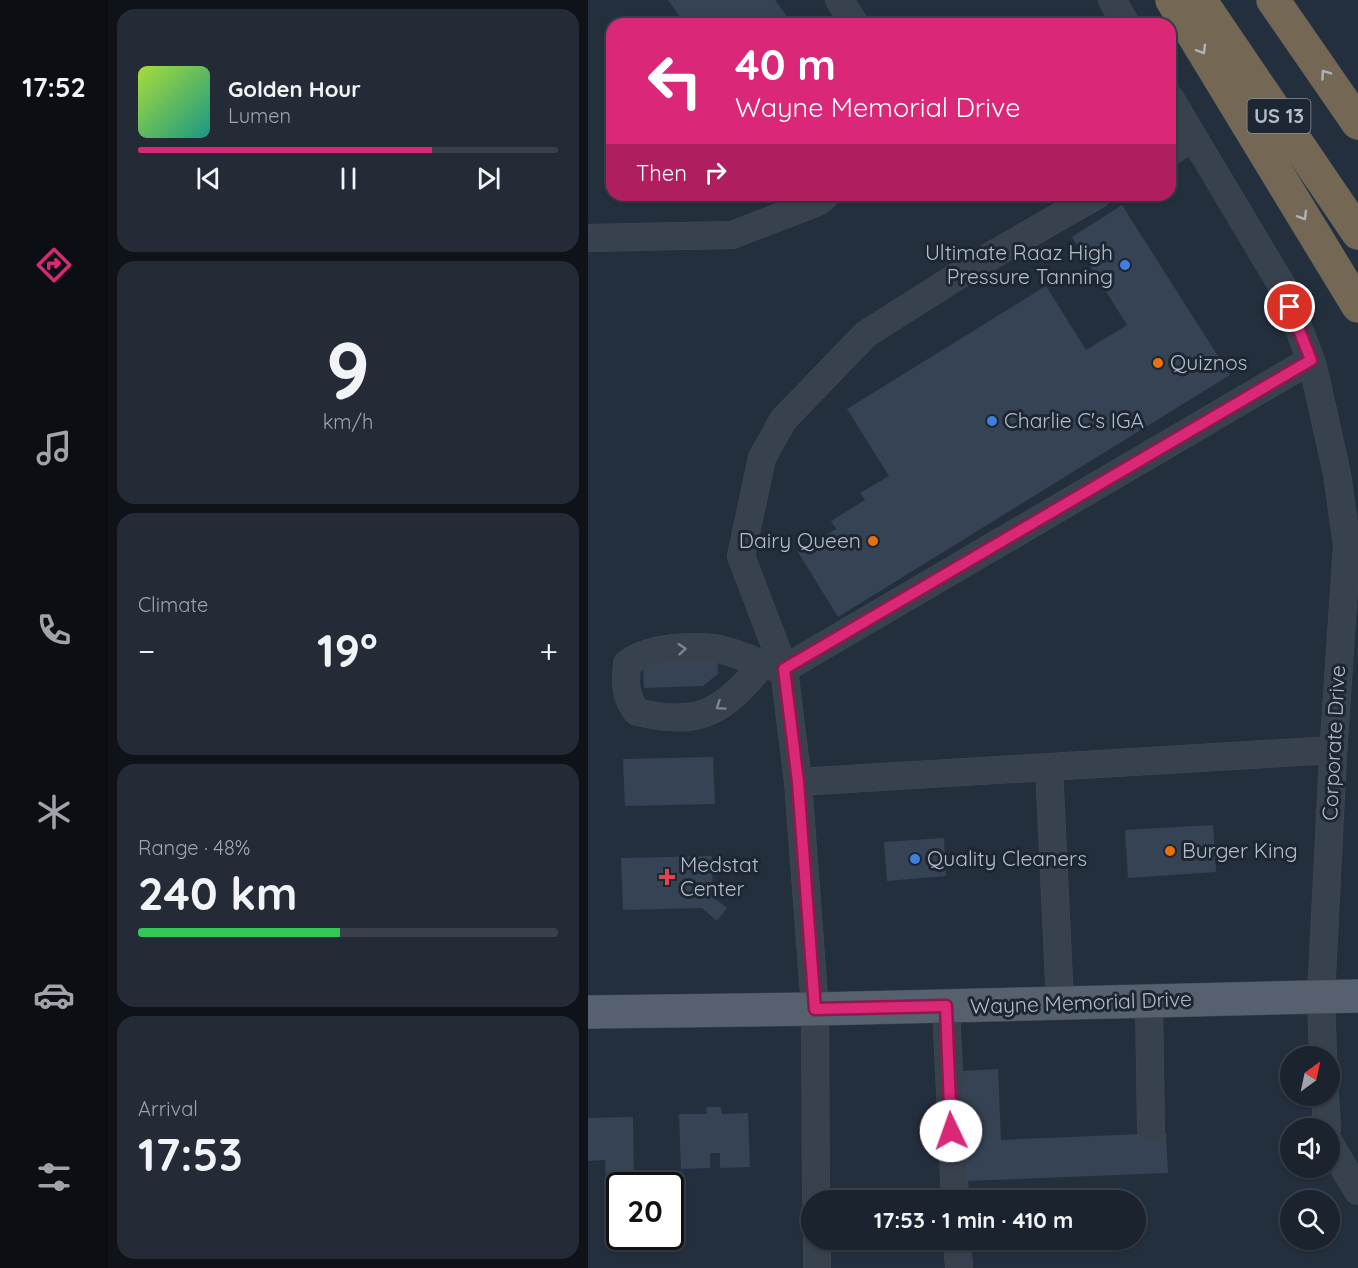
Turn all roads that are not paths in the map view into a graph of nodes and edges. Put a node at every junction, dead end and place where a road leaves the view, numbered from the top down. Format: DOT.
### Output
graph roads {
  1 [pos="839,0"];
  2 [pos="1112,0"];
  3 [pos="1172,0"];
  4 [pos="1200,0"];
  5 [pos="1273,0"];
  6 [pos="851,18"];
  7 [pos="1122,18"];
  8 [pos="1176,108"];
  9 [pos="1358,123"];
  10 [pos="1193,137"];
  11 [pos="1176,148"];
  12 [pos="819,201"];
  13 [pos="1087,201"];
  14 [pos="1358,233"];
  15 [pos="588,238"];
  16 [pos="1358,306"];
  17 [pos="1311,360"];
  18 [pos="773,667"];
  19 [pos="1333,750"];
  20 [pos="1049,767"];
  21 [pos="798,782"];
  22 [pos="1358,996"];
  23 [pos="1321,997"];
  24 [pos="1149,1001"];
  25 [pos="1060,1003"];
  26 [pos="946,1006"];
  27 [pos="815,1009"];
  28 [pos="588,1012"];
  29 [pos="1323,1046"];
  30 [pos="1151,1130"];
  31 [pos="1340,1161"];
  32 [pos="816,1190"];
  33 [pos="955,1190"];
  34 [pos="1358,1191"];
  35 [pos="817,1250"];
  36 [pos="958,1250"];
  37 [pos="817,1268"];
  38 [pos="959,1268"];
  1 -- 6 [label="street"];
  2 -- 7 [label="street"];
  3 -- 16 [label="highway, one-way"];
  4 -- 14 [label="highway, US 13"];
  9 -- 5 [label="highway, US 13, one-way"];
  8 -- 10 [label="street, Corporate Drive"];
  10 -- 11 [label="street"];
  10 -- 17 [label="street, Corporate Drive"];
  12 -- 15 [label="street"];
  13 -- 18 [label="street"];
  17 -- 18 [label="street"];
  17 -- 19 [label="street, Corporate Drive"];
  18 -- 21 [label="street"];
  19 -- 20 [label="street"];
  19 -- 23 [label="street, Corporate Drive"];
  20 -- 21 [label="street"];
  20 -- 25 [label="street"];
  21 -- 27 [label="street"];
  22 -- 23 [label="main road, Wayne Memorial Drive"];
  23 -- 24 [label="main road, Wayne Memorial Drive"];
  23 -- 29 [label="street, Corporate Drive"];
  24 -- 25 [label="main road, Wayne Memorial Drive"];
  24 -- 30 [label="street"];
  25 -- 26 [label="main road, Wayne Memorial Drive"];
  26 -- 27 [label="main road, Wayne Memorial Drive"];
  26 -- 33 [label="street"];
  27 -- 28 [label="main road, Wayne Memorial Drive"];
  27 -- 32 [label="street"];
  31 -- 34 [label="street"];
  35 -- 37 [label="street"];
  36 -- 38 [label="street"];
}
